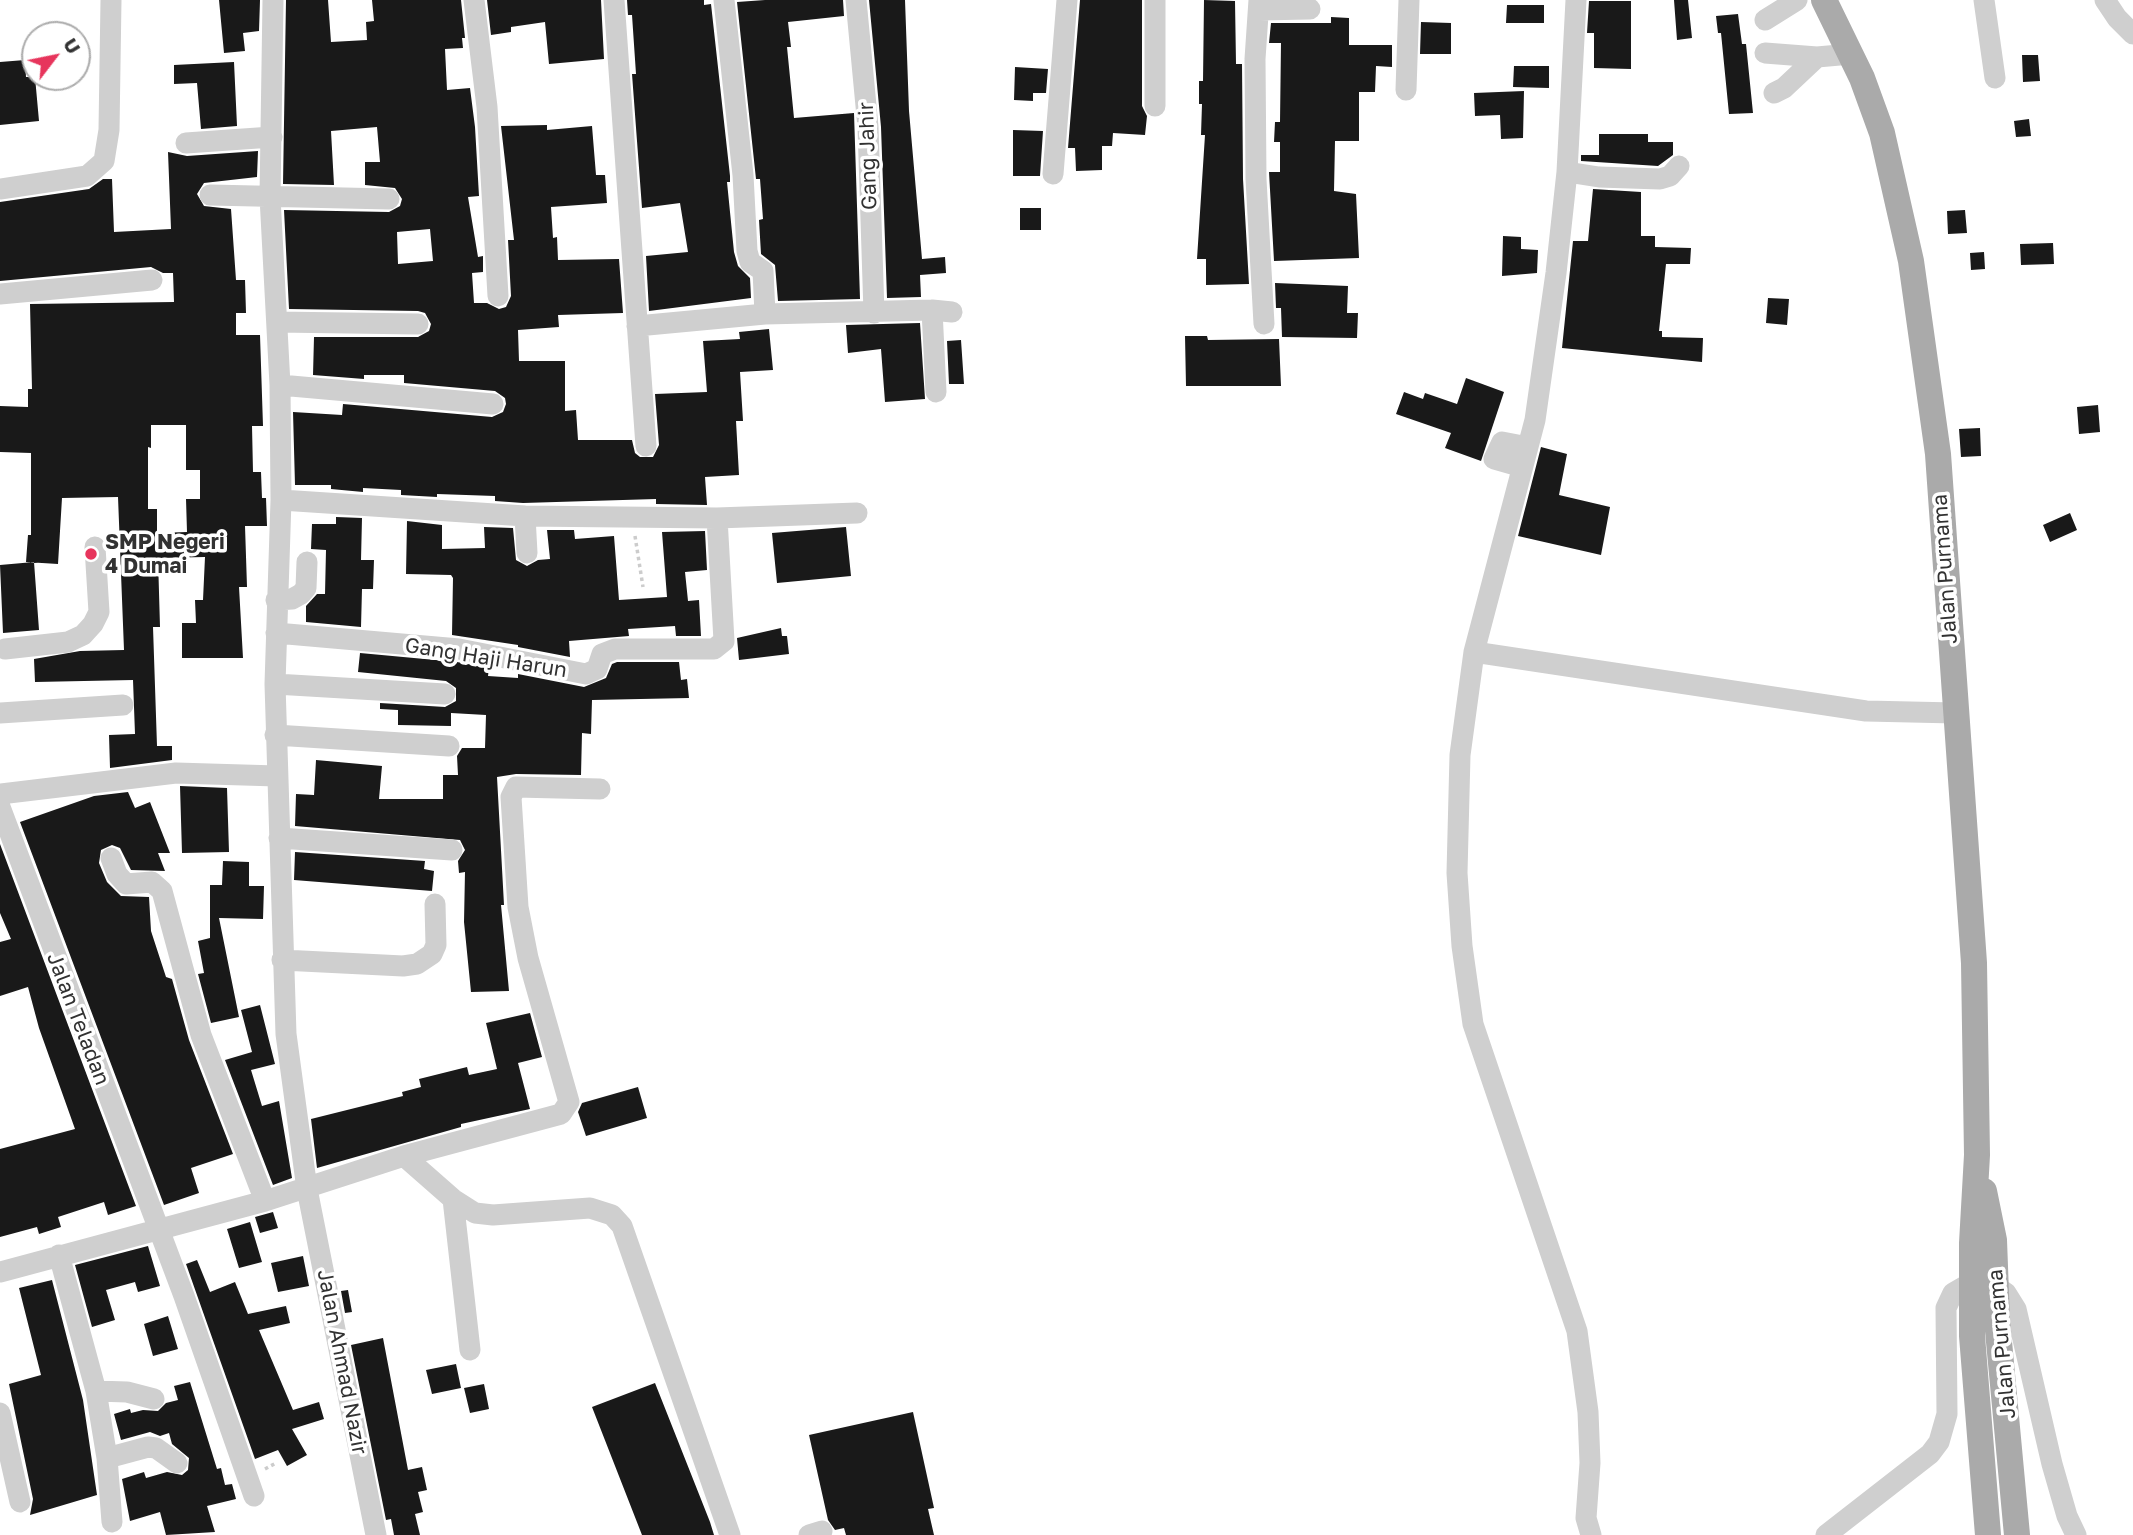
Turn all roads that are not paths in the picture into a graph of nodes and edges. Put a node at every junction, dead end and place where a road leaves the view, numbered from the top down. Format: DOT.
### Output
graph roads {
  1 [pos="111,0"];
  2 [pos="273,0"];
  3 [pos="474,0"];
  4 [pos="614,0"];
  5 [pos="724,0"];
  6 [pos="856,0"];
  7 [pos="1067,0"];
  8 [pos="1155,0"];
  9 [pos="1409,0"];
  10 [pos="1577,0"];
  11 [pos="1797,0"];
  12 [pos="1824,0"];
  13 [pos="1984,0"];
  14 [pos="2105,0"];
  15 [pos="1259,5"];
  16 [pos="1310,9"];
  17 [pos="1765,20"];
  18 [pos="2133,34"];
  19 [pos="1765,53"];
  20 [pos="1851,54"];
  21 [pos="1817,57"];
  22 [pos="1995,78"];
  23 [pos="1406,90"];
  24 [pos="1773,93"];
  25 [pos="1154,106"];
  26 [pos="272,137"];
  27 [pos="186,143"];
  28 [pos="1679,166"];
  29 [pos="1567,172"];
  30 [pos="1053,174"];
  31 [pos="0,189"];
  32 [pos="210,195"];
  33 [pos="270,197"];
  34 [pos="389,199"];
  35 [pos="152,280"];
  36 [pos="0,294"];
  37 [pos="498,296"];
  38 [pos="874,313"];
  39 [pos="765,314"];
  40 [pos="277,322"];
  41 [pos="418,324"];
  42 [pos="1264,324"];
  43 [pos="637,326"];
  44 [pos="280,386"];
  45 [pos="936,392"];
  46 [pos="493,404"];
  47 [pos="646,446"];
  48 [pos="281,500"];
  49 [pos="857,513"];
  50 [pos="525,516"];
  51 [pos="717,518"];
  52 [pos="95,547"];
  53 [pos="527,553"];
  54 [pos="307,562"];
  55 [pos="276,600"];
  56 [pos="276,633"];
  57 [pos="5,649"];
  58 [pos="1474,652"];
  59 [pos="275,684"];
  60 [pos="445,694"];
  61 [pos="123,705"];
  62 [pos="0,713"];
  63 [pos="1955,713"];
  64 [pos="275,735"];
  65 [pos="449,746"];
  66 [pos="277,776"];
  67 [pos="600,789"];
  68 [pos="0,794"];
  69 [pos="0,807"];
  70 [pos="279,838"];
  71 [pos="452,850"];
  72 [pos="111,858"];
  73 [pos="435,904"];
  74 [pos="282,960"];
  75 [pos="404,1156"];
  76 [pos="307,1189"];
  77 [pos="453,1199"];
  78 [pos="265,1201"];
  79 [pos="159,1230"];
  80 [pos="59,1255"];
  81 [pos="0,1272"];
  82 [pos="1984,1284"];
  83 [pos="470,1350"];
  84 [pos="96,1391"];
  85 [pos="154,1399"];
  86 [pos="0,1413"];
  87 [pos="107,1458"];
  88 [pos="177,1463"];
  89 [pos="254,1496"];
  90 [pos="20,1502"];
  91 [pos="112,1522"];
  92 [pos="376,1535"];
  93 [pos="730,1535"];
  94 [pos="1591,1535"];
  95 [pos="1826,1535"];
  96 [pos="1988,1535"];
  97 [pos="2017,1535"];
  98 [pos="2076,1535"];
  1 -- 31 [label="street"];
  2 -- 26 [label="street, Jalan Ahmad Nazir"];
  3 -- 37 [label="street"];
  4 -- 43 [label="street"];
  5 -- 39 [label="street"];
  6 -- 38 [label="street, Gang Jahir"];
  7 -- 30 [label="street"];
  8 -- 25 [label="street"];
  9 -- 23 [label="street"];
  10 -- 29 [label="street"];
  11 -- 17 [label="street"];
  12 -- 20 [label="main road, Jalan Purnama"];
  13 -- 22 [label="street"];
  14 -- 18 [label="street"];
  15 -- 16 [label="street"];
  15 -- 42 [label="street"];
  19 -- 21 [label="street"];
  20 -- 21 [label="street"];
  20 -- 63 [label="main road, Jalan Purnama"];
  21 -- 24 [label="street"];
  26 -- 27 [label="street"];
  26 -- 33 [label="street, Jalan Ahmad Nazir"];
  28 -- 29 [label="street"];
  29 -- 58 [label="street"];
  32 -- 33 [label="street"];
  33 -- 34 [label="street"];
  33 -- 40 [label="street, Jalan Ahmad Nazir"];
  35 -- 36 [label="street"];
  38 -- 39 [label="street"];
  38 -- 45 [label="street"];
  39 -- 43 [label="street"];
  40 -- 41 [label="street"];
  40 -- 44 [label="street, Jalan Ahmad Nazir"];
  43 -- 47 [label="street"];
  44 -- 46 [label="street"];
  44 -- 48 [label="street, Jalan Ahmad Nazir"];
  48 -- 50 [label="street"];
  48 -- 55 [label="street, Jalan Ahmad Nazir"];
  49 -- 51 [label="street"];
  50 -- 51 [label="street"];
  50 -- 53 [label="street"];
  51 -- 56 [label="street, Gang Haji Harun"];
  52 -- 57 [label="street"];
  54 -- 55 [label="street"];
  55 -- 56 [label="street, Jalan Ahmad Nazir"];
  56 -- 59 [label="street, Jalan Ahmad Nazir"];
  58 -- 63 [label="street"];
  58 -- 94 [label="street"];
  59 -- 60 [label="street"];
  59 -- 64 [label="street, Jalan Ahmad Nazir"];
  61 -- 62 [label="street"];
  63 -- 82 [label="main road, Jalan Purnama"];
  64 -- 65 [label="street"];
  64 -- 66 [label="street, Jalan Ahmad Nazir"];
  66 -- 68 [label="street"];
  66 -- 70 [label="street, Jalan Ahmad Nazir"];
  67 -- 75 [label="street"];
  69 -- 79 [label="street, Jalan Teladan"];
  70 -- 71 [label="street"];
  70 -- 74 [label="street, Jalan Ahmad Nazir"];
  72 -- 78 [label="street"];
  73 -- 74 [label="street"];
  74 -- 76 [label="street, Jalan Ahmad Nazir"];
  75 -- 76 [label="street"];
  75 -- 77 [label="street"];
  76 -- 78 [label="street"];
  76 -- 92 [label="street, Jalan Ahmad Nazir"];
  77 -- 83 [label="street"];
  77 -- 93 [label="street"];
  78 -- 79 [label="street"];
  79 -- 80 [label="street"];
  79 -- 89 [label="street, Jalan Teladan"];
  80 -- 81 [label="street"];
  80 -- 84 [label="street"];
  82 -- 95 [label="street"];
  82 -- 96 [label="main road, Jalan Purnama"];
  82 -- 97 [label="main road, Jalan Purnama"];
  82 -- 98 [label="street"];
  84 -- 85 [label="street"];
  84 -- 87 [label="street"];
  86 -- 90 [label="street"];
  87 -- 88 [label="street"];
  87 -- 91 [label="street"];
}
